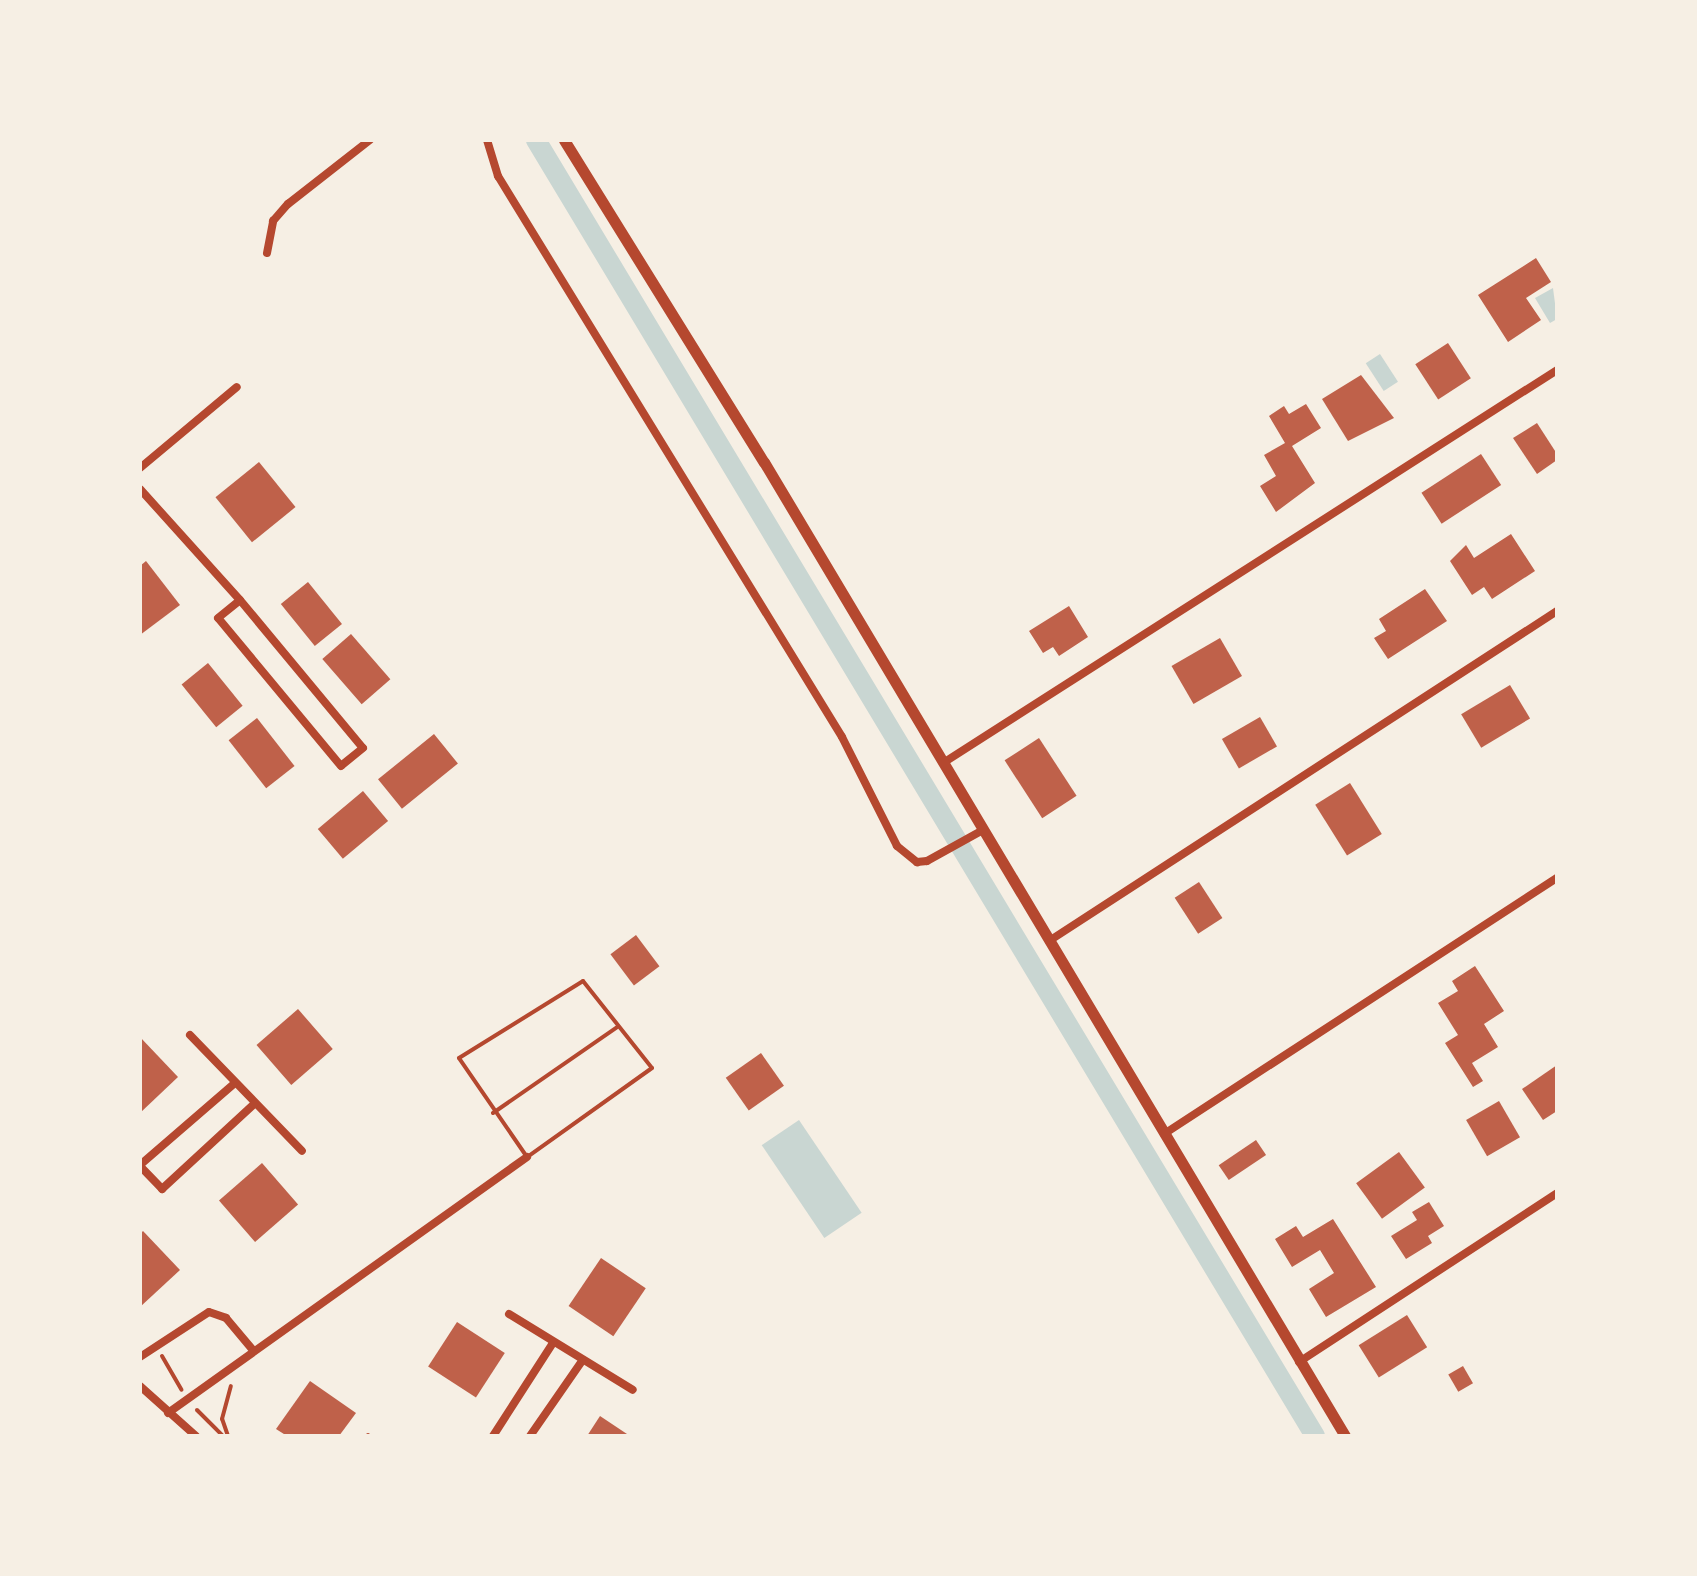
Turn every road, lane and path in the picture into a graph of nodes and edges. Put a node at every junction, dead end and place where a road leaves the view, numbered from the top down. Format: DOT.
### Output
graph roads {
  1 [pos="370,140"];
  2 [pos="487,140"];
  3 [pos="564,140"];
  4 [pos="267,253"];
  5 [pos="1557,370"];
  6 [pos="237,387"];
  7 [pos="140,468"];
  8 [pos="140,489"];
  9 [pos="240,600"];
  10 [pos="1557,611"];
  11 [pos="943,763"];
  12 [pos="983,830"];
  13 [pos="1557,878"];
  14 [pos="1049,941"];
  15 [pos="617,1027"];
  16 [pos="190,1035"];
  17 [pos="235,1083"];
  18 [pos="254,1104"];
  19 [pos="493,1113"];
  20 [pos="1164,1134"];
  21 [pos="302,1151"];
  22 [pos="527,1157"];
  23 [pos="140,1165"];
  24 [pos="1557,1193"];
  25 [pos="509,1314"];
  26 [pos="553,1343"];
  27 [pos="157,1346"];
  28 [pos="252,1349"];
  29 [pos="140,1357"];
  30 [pos="582,1361"];
  31 [pos="1299,1362"];
  32 [pos="238,1376"];
  33 [pos="140,1386"];
  34 [pos="633,1390"];
  35 [pos="187,1398"];
  36 [pos="168,1413"];
  37 [pos="196,1436"];
  38 [pos="225,1436"];
  39 [pos="493,1436"];
  40 [pos="530,1436"];
  41 [pos="1345,1436"];
  1 -- 4 [label="street"];
  2 -- 12 [label="street"];
  3 -- 11 [label="street"];
  5 -- 11 [label="street"];
  6 -- 7 [label="street"];
  8 -- 9 [label="street"];
  9 -- 9 [label="street"];
  10 -- 14 [label="street"];
  11 -- 12 [label="street"];
  12 -- 14 [label="street"];
  13 -- 20 [label="street"];
  14 -- 20 [label="street"];
  15 -- 19 [label="lane"];
  15 -- 19 [label="lane"];
  15 -- 22 [label="lane"];
  16 -- 17 [label="street"];
  17 -- 18 [label="street"];
  17 -- 23 [label="street"];
  18 -- 21 [label="street"];
  18 -- 23 [label="street"];
  19 -- 22 [label="lane"];
  20 -- 31 [label="street"];
  22 -- 28 [label="street"];
  24 -- 31 [label="street"];
  25 -- 26 [label="street"];
  26 -- 30 [label="street"];
  26 -- 39 [label="street"];
  27 -- 28 [label="street"];
  27 -- 29 [label="street"];
  27 -- 35 [label="path"];
  28 -- 35 [label="street"];
  30 -- 34 [label="street"];
  30 -- 40 [label="street"];
  31 -- 41 [label="street"];
  32 -- 38 [label="path"];
  33 -- 36 [label="street"];
  35 -- 36 [label="street"];
  35 -- 38 [label="path"];
  36 -- 37 [label="street"];
}
